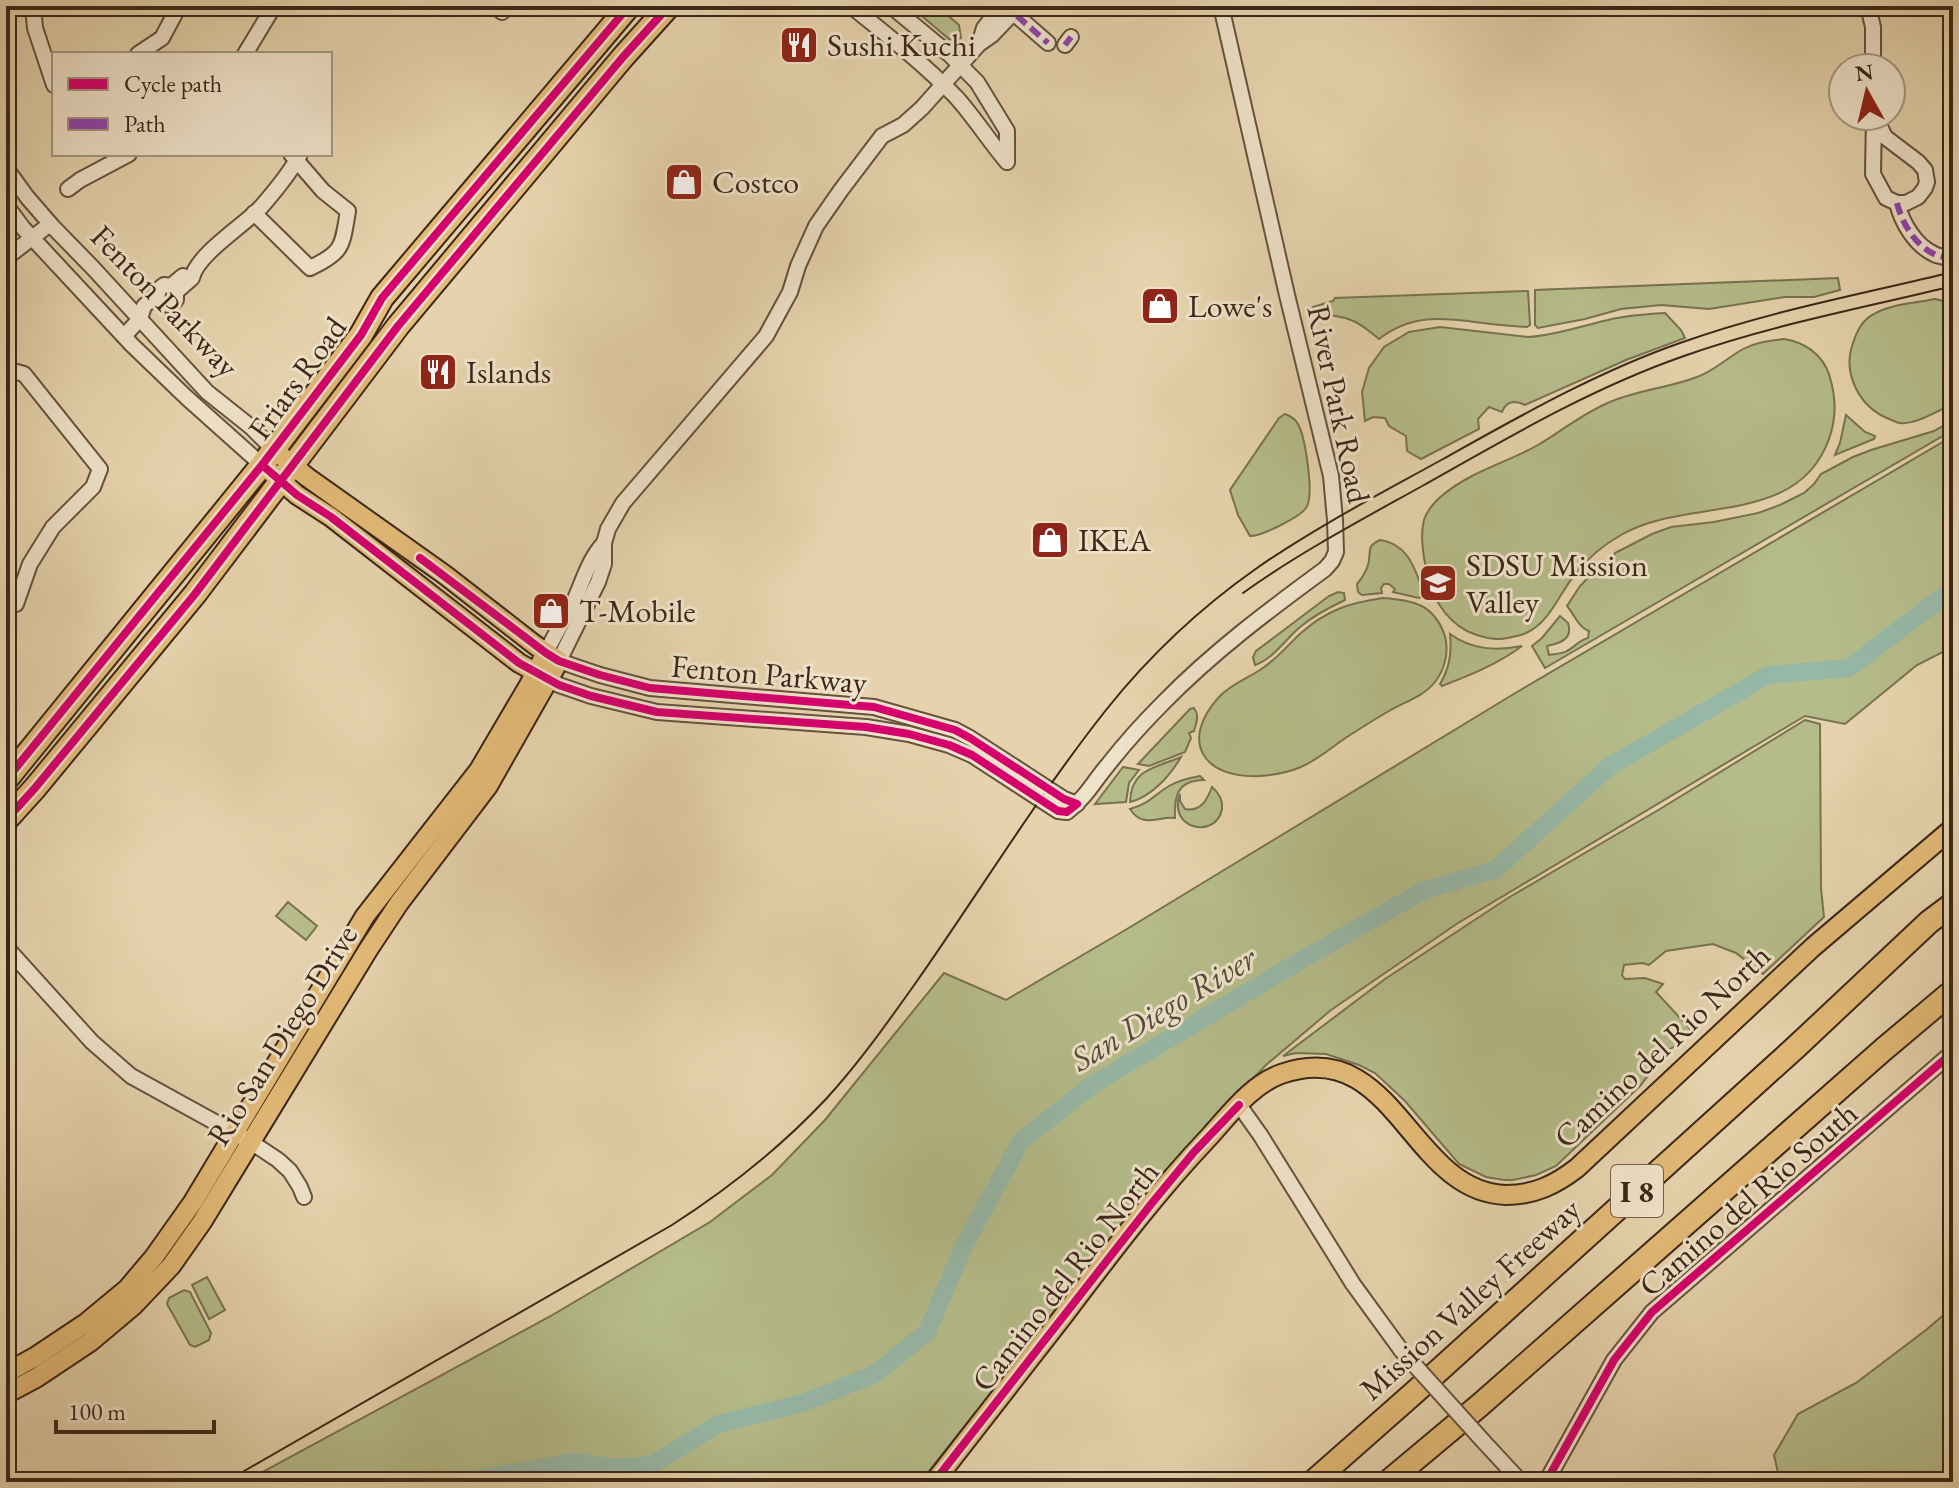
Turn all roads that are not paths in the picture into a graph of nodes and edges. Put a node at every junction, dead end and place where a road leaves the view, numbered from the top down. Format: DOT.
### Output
graph roads {
  1 [pos="33,6"];
  2 [pos="179,6"];
  3 [pos="274,6"];
  4 [pos="495,6"];
  5 [pos="508,6"];
  6 [pos="629,6"];
  7 [pos="669,6"];
  8 [pos="851,6"];
  9 [pos="891,6"];
  10 [pos="1001,6"];
  11 [pos="1221,6"];
  12 [pos="1868,6"];
  13 [pos="1879,6"];
  14 [pos="1017,11"];
  15 [pos="1873,27"];
  16 [pos="1048,43"];
  17 [pos="979,44"];
  18 [pos="141,52"];
  19 [pos="246,52"];
  20 [pos="1873,52"];
  21 [pos="961,66"];
  22 [pos="52,79"];
  23 [pos="944,85"];
  24 [pos="1874,132"];
  25 [pos="1882,132"];
  26 [pos="125,156"];
  27 [pos="296,156"];
  28 [pos="6,168"];
  29 [pos="68,189"];
  30 [pos="1897,203"];
  31 [pos="6,205"];
  32 [pos="254,213"];
  33 [pos="50,224"];
  34 [pos="32,238"];
  35 [pos="6,258"];
  36 [pos="1953,258"];
  37 [pos="104,280"];
  38 [pos="87,297"];
  39 [pos="140,319"];
  40 [pos="124,336"];
  41 [pos="6,369"];
  42 [pos="277,465"];
  43 [pos="604,543"];
  44 [pos="6,607"];
  45 [pos="552,657"];
  46 [pos="542,676"];
  47 [pos="998,772"];
  48 [pos="1024,773"];
  49 [pos="6,780"];
  50 [pos="1077,804"];
  51 [pos="6,820"];
  52 [pos="1953,828"];
  53 [pos="1953,904"];
  54 [pos="365,916"];
  55 [pos="382,928"];
  56 [pos="6,947"];
  57 [pos="1953,991"];
  58 [pos="1953,1052"];
  59 [pos="1239,1105"];
  60 [pos="243,1138"];
  61 [pos="304,1197"];
  62 [pos="6,1373"];
  63 [pos="6,1394"];
  64 [pos="934,1482"];
  65 [pos="1313,1482"];
  66 [pos="1388,1482"];
  67 [pos="1521,1482"];
  68 [pos="1546,1482"];
  1 -- 22 [label="street"];
  2 -- 18 [label="street"];
  3 -- 19 [label="street"];
  4 -- 5 [label="street"];
  6 -- 42 [label="highway, Friars Road"];
  7 -- 42 [label="highway, Friars Road"];
  8 -- 23 [label="street"];
  9 -- 21 [label="street"];
  10 -- 17 [label="street"];
  11 -- 50 [label="street, River Park Road"];
  12 -- 15 [label="street"];
  13 -- 15 [label="street"];
  14 -- 16 [label="street"];
  14 -- 17 [label="street"];
  15 -- 20 [label="street"];
  17 -- 21 [label="street"];
  21 -- 23 [label="street"];
  21 -- 23 [label="street"];
  23 -- 43 [label="street"];
  24 -- 30 [label="street"];
  25 -- 30 [label="street"];
  26 -- 29 [label="street"];
  27 -- 32 [label="street"];
  27 -- 32 [label="street"];
  28 -- 33 [label="street, Fenton Parkway"];
  30 -- 36 [label="street"];
  31 -- 34 [label="street, Fenton Parkway"];
  32 -- 39 [label="street"];
  33 -- 34 [label="street"];
  33 -- 37 [label="street, Fenton Parkway"];
  34 -- 35 [label="street"];
  34 -- 38 [label="street, Fenton Parkway"];
  37 -- 38 [label="street"];
  37 -- 39 [label="street, Fenton Parkway"];
  38 -- 40 [label="street, Fenton Parkway"];
  39 -- 40 [label="street"];
  39 -- 42 [label="street, Fenton Parkway"];
  40 -- 42 [label="street, Fenton Parkway"];
  41 -- 44 [label="street"];
  42 -- 45 [label="main road, Fenton Parkway"];
  42 -- 46 [label="main road, Fenton Parkway"];
  42 -- 49 [label="highway, Friars Road"];
  42 -- 51 [label="highway, Friars Road"];
  43 -- 45 [label="street"];
  43 -- 45 [label="street"];
  45 -- 46 [label="main road, Rio San Diego Drive"];
  45 -- 48 [label="street, Fenton Parkway"];
  46 -- 47 [label="street, Fenton Parkway"];
  46 -- 54 [label="main road, Rio San Diego Drive"];
  46 -- 55 [label="main road, Rio San Diego Drive"];
  47 -- 48 [label="street"];
  47 -- 50 [label="street, Fenton Parkway"];
  48 -- 50 [label="street, Fenton Parkway"];
  52 -- 59 [label="main road, Camino del Rio North"];
  53 -- 65 [label="highway, Mission Valley Freeway / I 8"];
  54 -- 55 [label="main road"];
  54 -- 60 [label="main road, Rio San Diego Drive"];
  55 -- 60 [label="main road, Rio San Diego Drive"];
  56 -- 60 [label="street"];
  57 -- 66 [label="highway, I 8"];
  58 -- 68 [label="street, Camino del Rio South"];
  59 -- 64 [label="main road, Camino del Rio North"];
  59 -- 67 [label="street, bridge"];
  60 -- 61 [label="street"];
  60 -- 62 [label="main road, Rio San Diego Drive"];
  60 -- 63 [label="main road, Rio San Diego Drive"];
}
